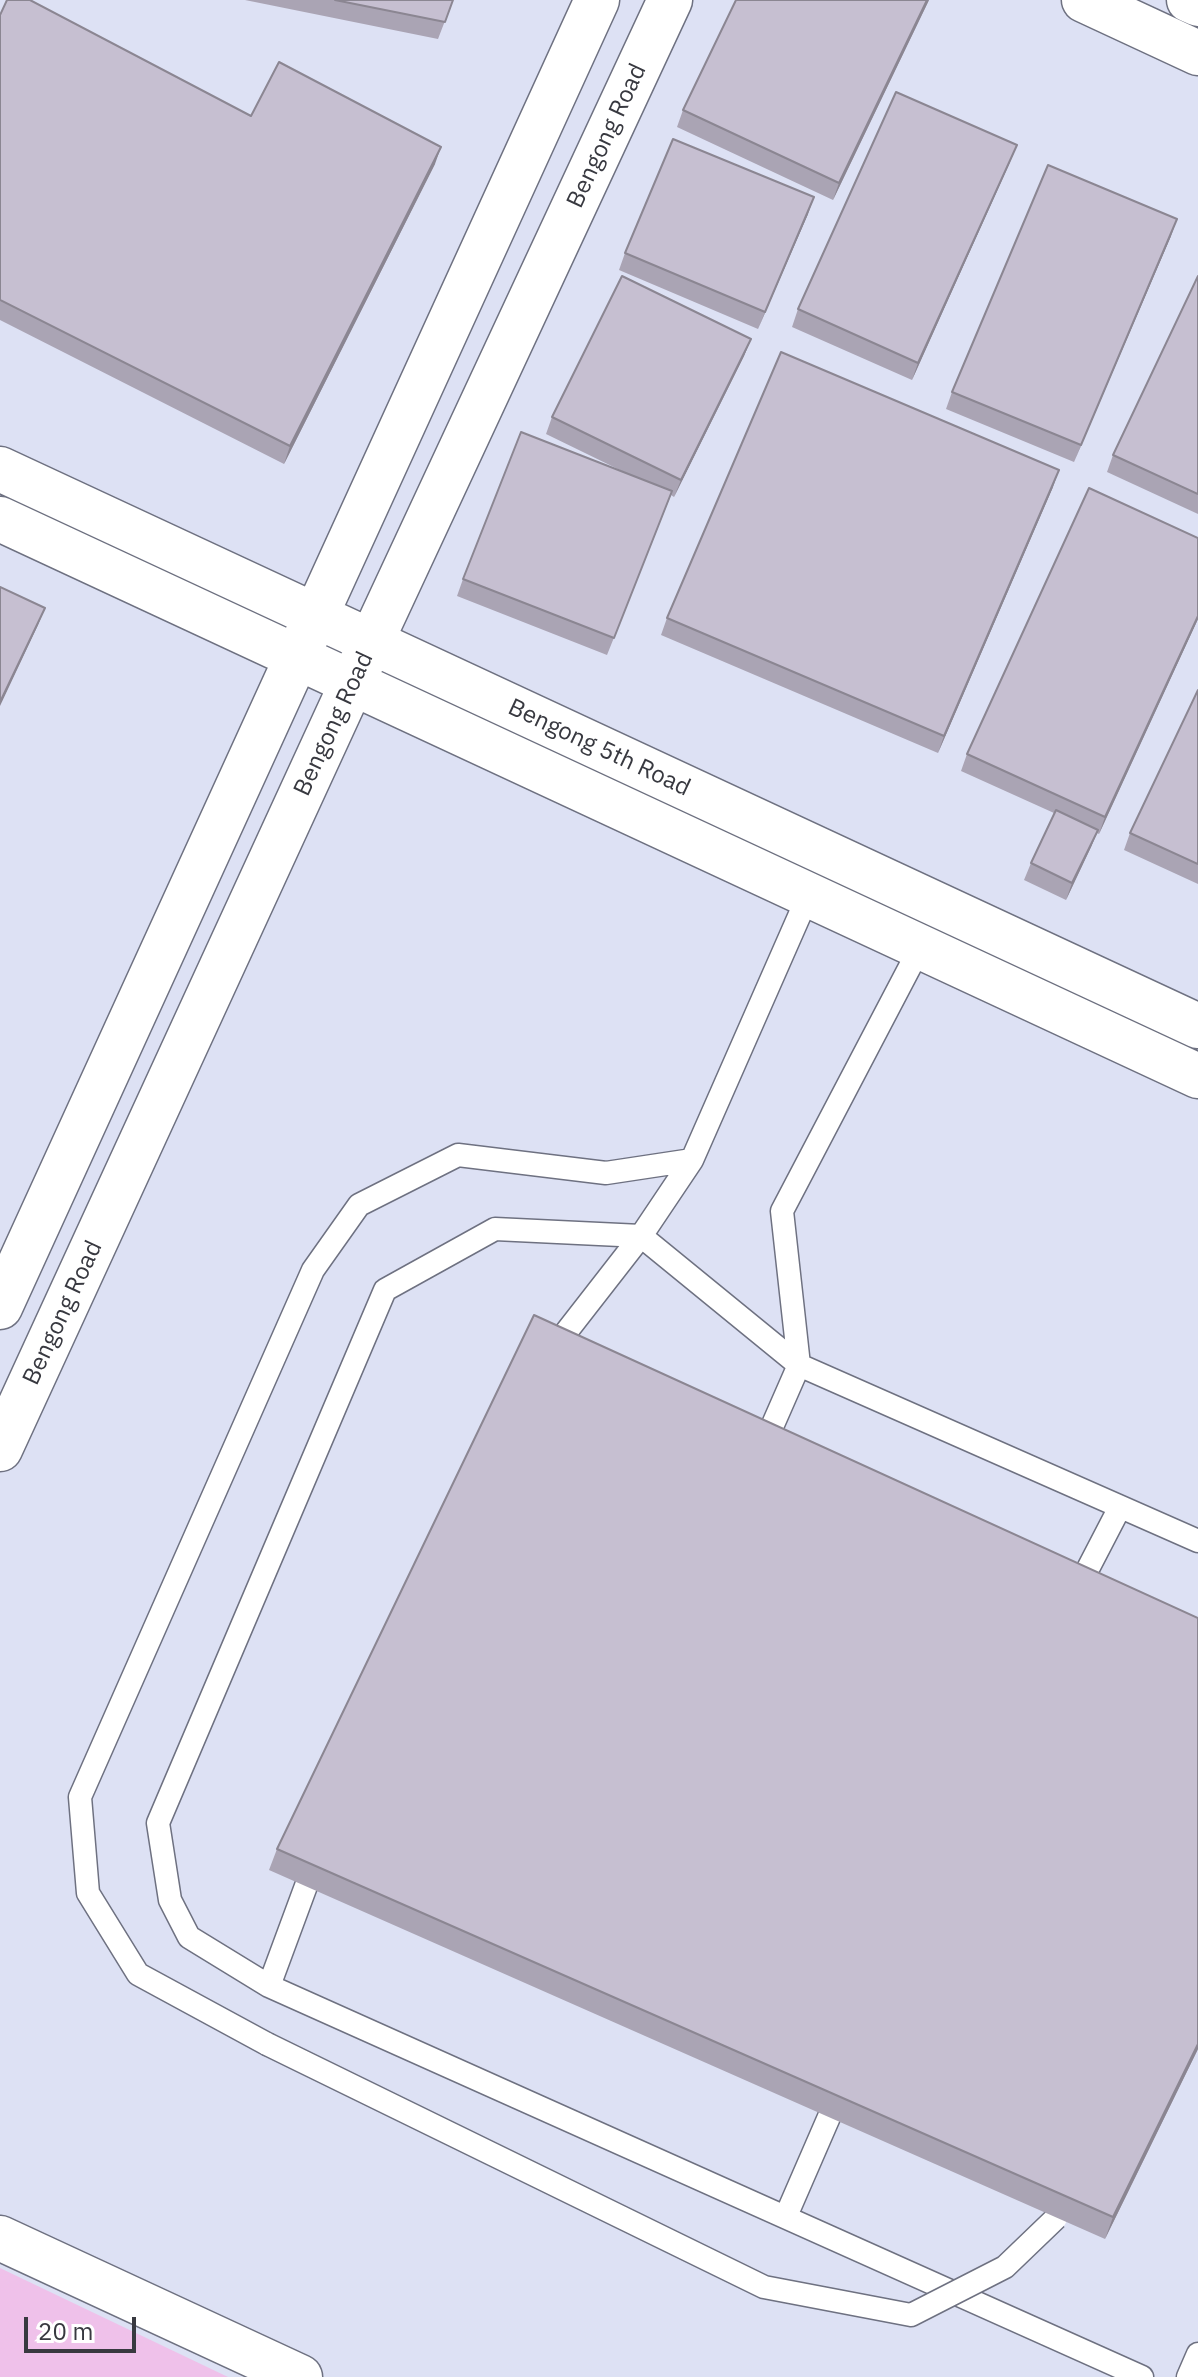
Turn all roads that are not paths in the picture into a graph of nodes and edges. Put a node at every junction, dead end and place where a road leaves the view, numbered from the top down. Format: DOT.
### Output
graph roads {
  1 [pos="597,0"];
  2 [pos="670,0"];
  3 [pos="1084,0"];
  4 [pos="1189,0"];
  5 [pos="1198,4"];
  6 [pos="1198,53"];
  7 [pos="0,469"];
  8 [pos="0,519"];
  9 [pos="317,616"];
  10 [pos="371,642"];
  11 [pos="298,658"];
  12 [pos="353,683"];
  13 [pos="828,854"];
  14 [pos="808,894"];
  15 [pos="941,907"];
  16 [pos="920,946"];
  17 [pos="1198,1026"];
  18 [pos="1198,1076"];
  19 [pos="692,1160"];
  20 [pos="641,1236"];
  21 [pos="0,1307"];
  22 [pos="553,1349"];
  23 [pos="799,1365"];
  24 [pos="764,1445"];
  25 [pos="0,1449"];
  26 [pos="1120,1507"];
  27 [pos="1198,1541"];
  28 [pos="1078,1588"];
  29 [pos="306,1886"];
  30 [pos="269,1986"];
  31 [pos="829,2117"];
  32 [pos="786,2216"];
  33 [pos="1056,2218"];
  34 [pos="0,2238"];
  35 [pos="1198,2354"];
  36 [pos="300,2377"];
  37 [pos="1142,2377"];
  38 [pos="1188,2377"];
  1 -- 9 [label="street"];
  2 -- 10 [label="street, Bengong Road"];
  3 -- 6 [label="street"];
  4 -- 5 [label="street"];
  7 -- 9 [label="street, Bengong 5th Road"];
  8 -- 11 [label="street, Bengong 5th Road"];
  9 -- 10 [label="street, Bengong 5th Road"];
  9 -- 11 [label="street"];
  10 -- 12 [label="street, Bengong Road"];
  10 -- 13 [label="street, Bengong 5th Road"];
  11 -- 12 [label="street, Bengong 5th Road"];
  11 -- 21 [label="street"];
  12 -- 14 [label="street, Bengong 5th Road"];
  12 -- 25 [label="street, Bengong Road"];
  13 -- 14 [label="lane"];
  13 -- 15 [label="street, Bengong 5th Road"];
  14 -- 16 [label="street, Bengong 5th Road"];
  14 -- 19 [label="lane"];
  15 -- 16 [label="lane"];
  15 -- 17 [label="street, Bengong 5th Road"];
  16 -- 18 [label="street, Bengong 5th Road"];
  16 -- 23 [label="lane"];
  19 -- 20 [label="lane"];
  19 -- 33 [label="lane, bridge"];
  20 -- 22 [label="lane"];
  20 -- 23 [label="lane"];
  20 -- 30 [label="lane"];
  23 -- 24 [label="lane"];
  23 -- 26 [label="lane"];
  26 -- 27 [label="lane"];
  26 -- 28 [label="lane"];
  29 -- 30 [label="lane"];
  30 -- 32 [label="lane"];
  31 -- 32 [label="lane"];
  32 -- 37 [label="lane"];
  34 -- 36 [label="street"];
  35 -- 38 [label="lane"];
}
